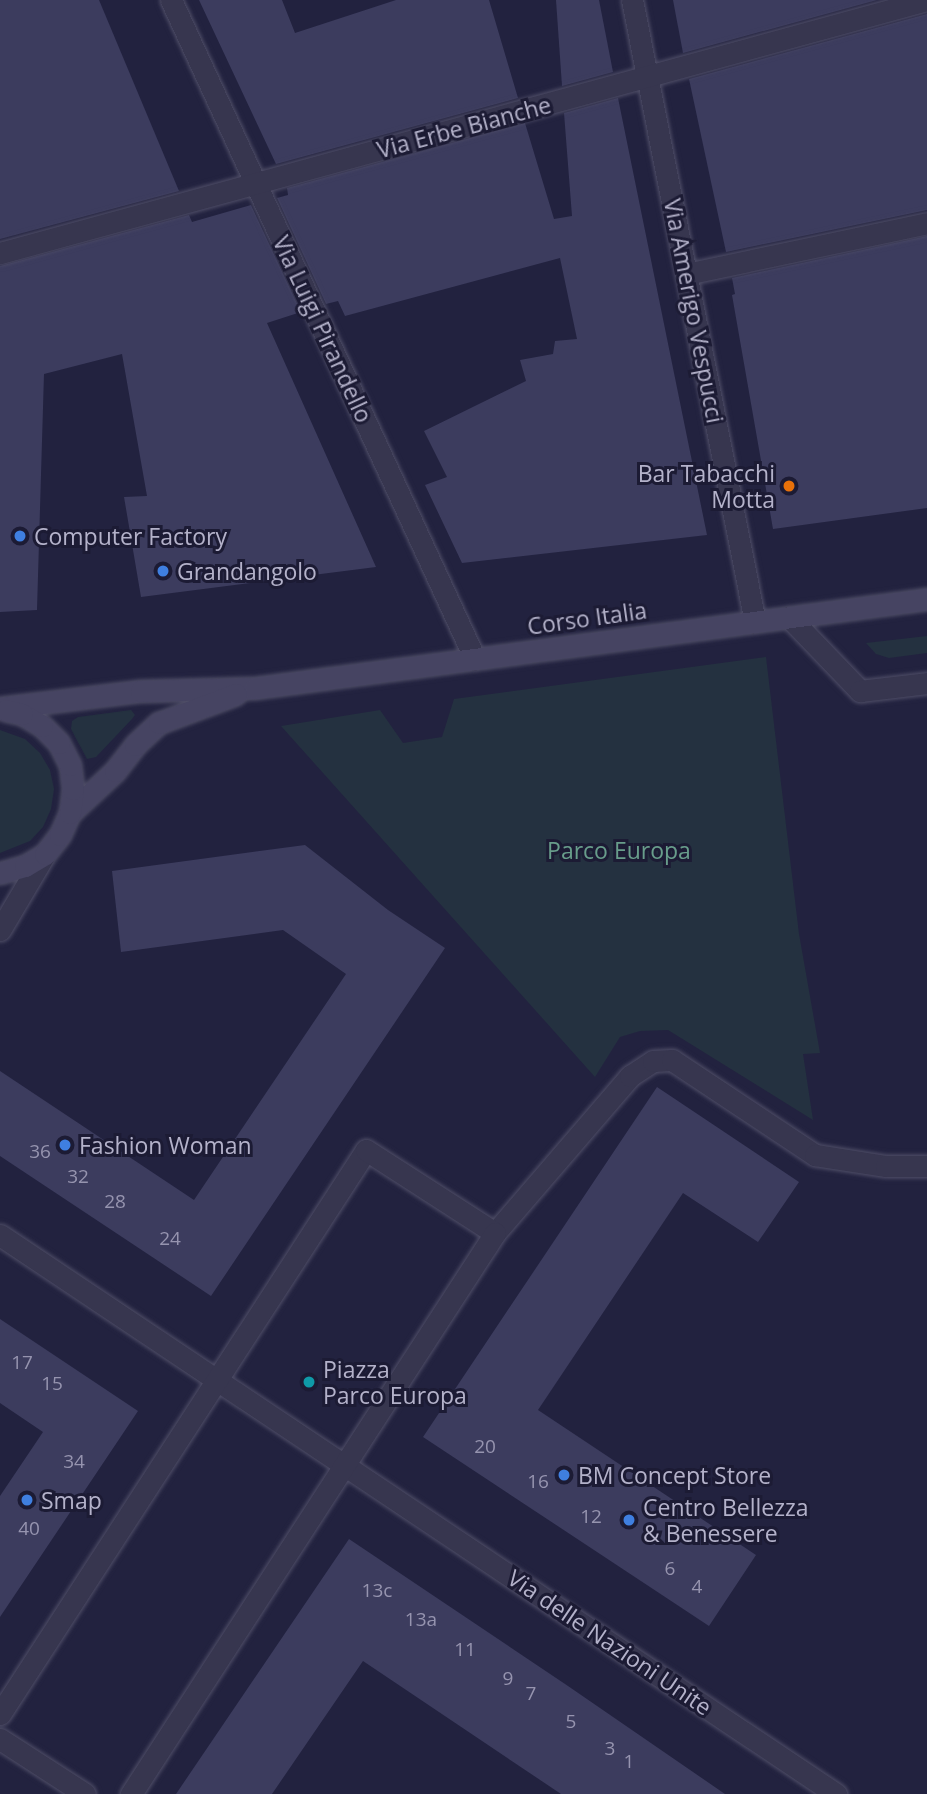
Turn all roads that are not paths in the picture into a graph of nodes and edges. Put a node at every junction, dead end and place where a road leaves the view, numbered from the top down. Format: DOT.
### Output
graph roads {
  1 [pos="171,0"];
  2 [pos="632,0"];
  3 [pos="927,0"];
  4 [pos="647,77"];
  5 [pos="256,184"];
  6 [pos="927,223"];
  7 [pos="0,253"];
  8 [pos="686,274"];
  9 [pos="927,599"];
  10 [pos="789,617"];
  11 [pos="755,622"];
  12 [pos="475,659"];
  13 [pos="927,683"];
  14 [pos="255,688"];
  15 [pos="0,708"];
  16 [pos="70,813"];
  17 [pos="45,854"];
  18 [pos="0,873"];
  19 [pos="0,930"];
  20 [pos="927,1166"];
  21 [pos="495,1233"];
  22 [pos="0,1235"];
  23 [pos="217,1379"];
  24 [pos="344,1465"];
  25 [pos="0,1714"];
  26 [pos="0,1740"];
  27 [pos="85,1794"];
  28 [pos="131,1794"];
  29 [pos="836,1794"];
  1 -- 5 [label="street, Via Luigi Pirandello"];
  2 -- 4 [label="street, Via Amerigo Vespucci"];
  3 -- 4 [label="street, Via Erbe Bianche"];
  4 -- 5 [label="street, Via Erbe Bianche"];
  4 -- 8 [label="street, Via Amerigo Vespucci"];
  5 -- 7 [label="street, Via Erbe Bianche"];
  5 -- 12 [label="street, Via Luigi Pirandello"];
  6 -- 8 [label="street"];
  8 -- 11 [label="street, Via Amerigo Vespucci"];
  9 -- 10 [label="main road, Corso Italia"];
  10 -- 11 [label="main road, Corso Italia"];
  10 -- 13 [label="street"];
  11 -- 12 [label="main road, Corso Italia"];
  12 -- 14 [label="main road, Corso Italia"];
  14 -- 15 [label="main road"];
  14 -- 16 [label="main road"];
  15 -- 16 [label="main road"];
  16 -- 17 [label="main road"];
  17 -- 18 [label="main road"];
  17 -- 19 [label="street"];
  20 -- 21 [label="street"];
  21 -- 23 [label="street"];
  21 -- 24 [label="street"];
  22 -- 23 [label="street, Via delle Nazioni Unite"];
  23 -- 24 [label="street, Via delle Nazioni Unite"];
  23 -- 25 [label="street"];
  24 -- 28 [label="street"];
  24 -- 29 [label="street, Via delle Nazioni Unite"];
  26 -- 27 [label="street"];
}
